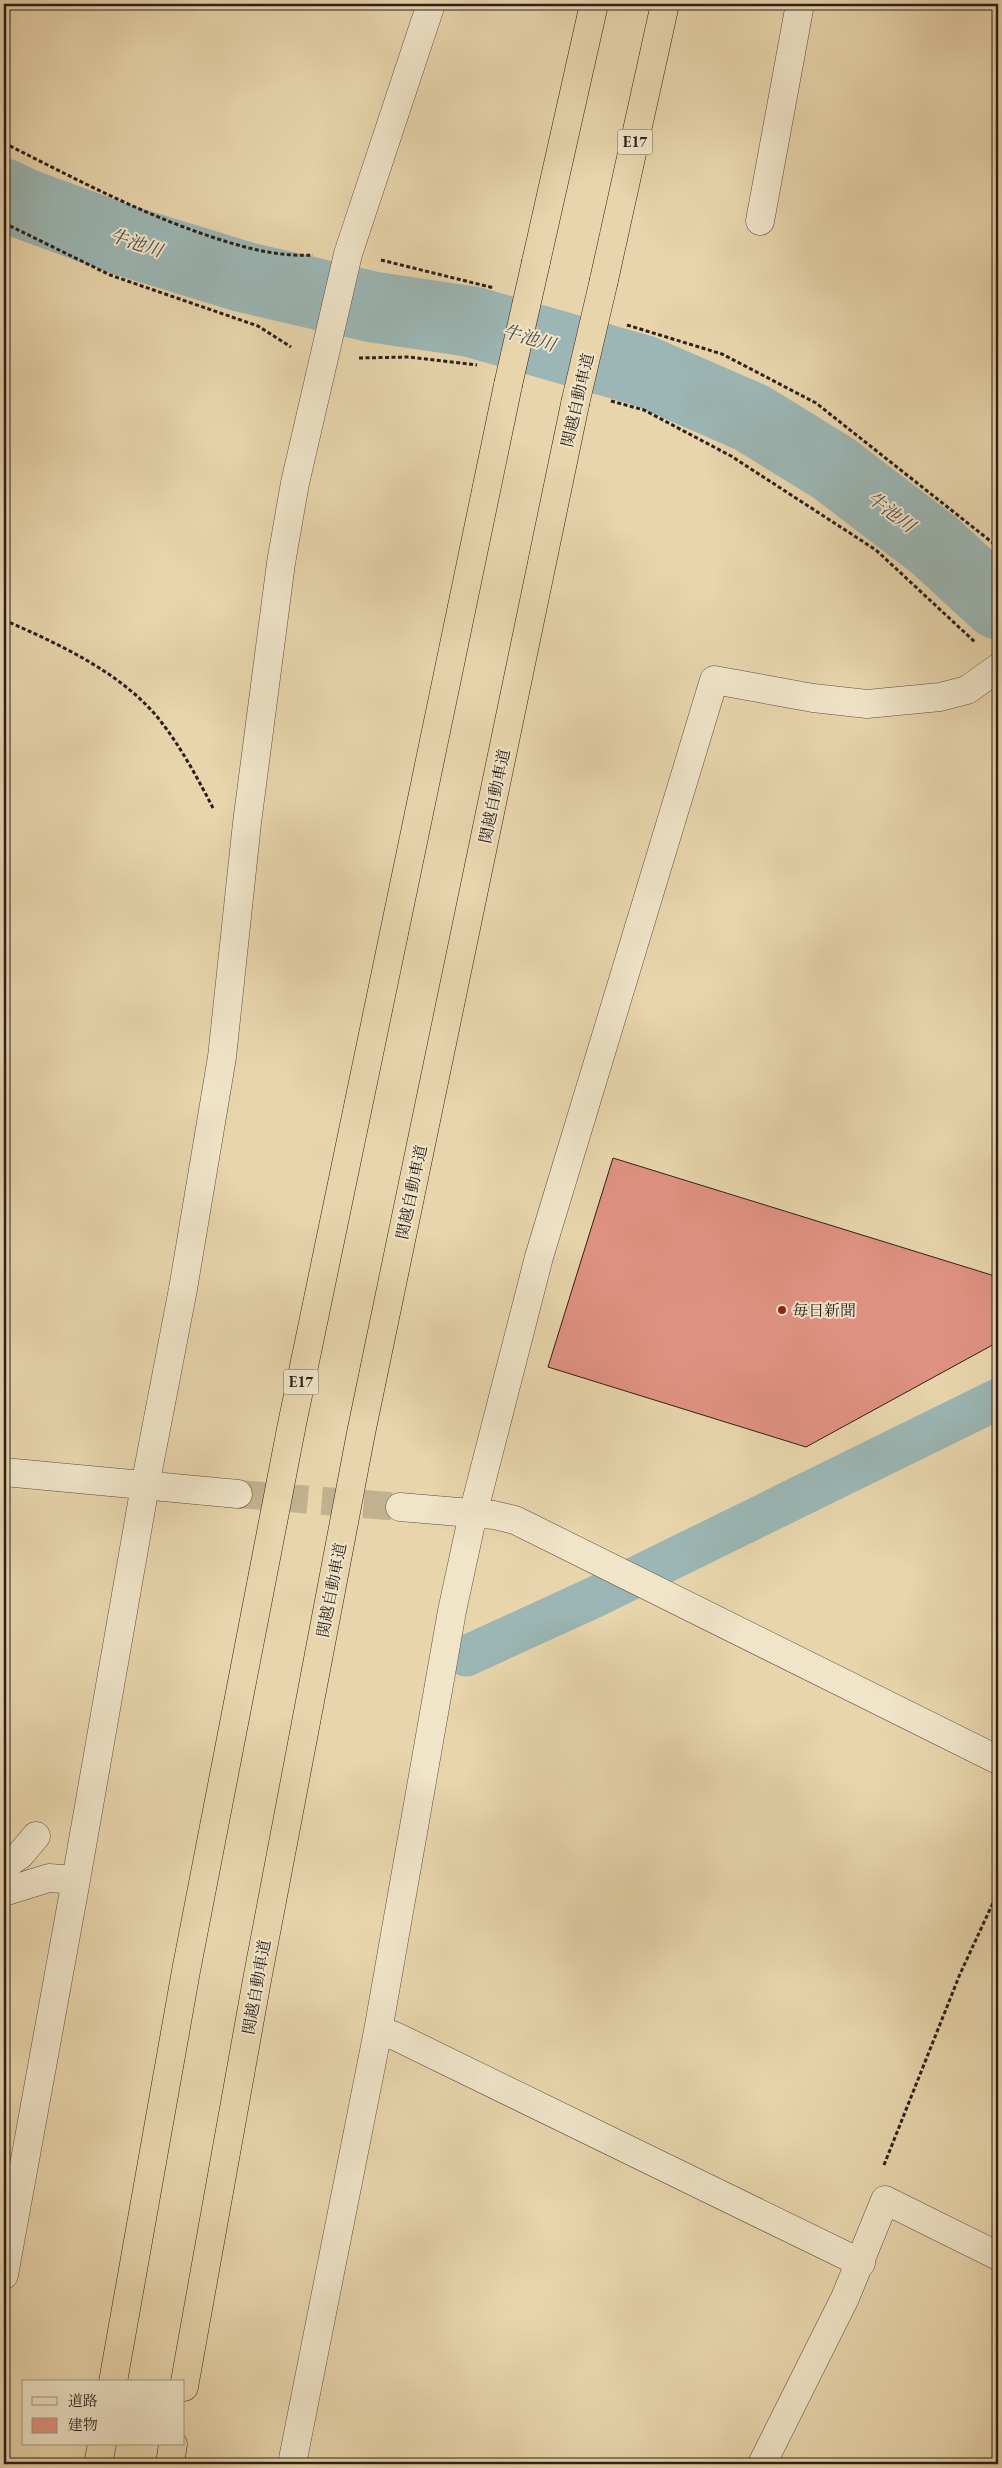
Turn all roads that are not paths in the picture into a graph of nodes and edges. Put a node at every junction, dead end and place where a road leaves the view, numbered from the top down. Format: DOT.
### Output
graph roads {
  1 [pos="431,4"];
  2 [pos="594,4"];
  3 [pos="665,4"];
  4 [pos="800,4"];
  5 [pos="760,221"];
  6 [pos="998,668"];
  7 [pos="4,1472"];
  8 [pos="144,1486"];
  9 [pos="238,1494"];
  10 [pos="400,1507"];
  11 [pos="473,1514"];
  12 [pos="998,1760"];
  13 [pos="36,1836"];
  14 [pos="4,1866"];
  15 [pos="76,1880"];
  16 [pos="4,1892"];
  17 [pos="378,2031"];
  18 [pos="998,2256"];
  19 [pos="861,2263"];
  20 [pos="4,2275"];
  21 [pos="113,2380"];
  22 [pos="185,2380"];
  23 [pos="102,2446"];
  24 [pos="173,2446"];
  25 [pos="98,2464"];
  26 [pos="170,2464"];
  27 [pos="292,2464"];
  28 [pos="762,2464"];
  1 -- 8 [label="street"];
  2 -- 21 [label="highway, E17, bridge"];
  3 -- 22 [label="highway, 関越自動車道 / E17, bridge"];
  4 -- 5 [label="street"];
  6 -- 11 [label="street"];
  7 -- 8 [label="street"];
  8 -- 9 [label="street"];
  8 -- 15 [label="street"];
  10 -- 11 [label="street"];
  11 -- 12 [label="street"];
  11 -- 17 [label="street"];
  13 -- 14 [label="street"];
  15 -- 16 [label="street"];
  15 -- 20 [label="street"];
  17 -- 19 [label="street"];
  17 -- 27 [label="street"];
  18 -- 19 [label="street"];
  19 -- 28 [label="street"];
  23 -- 25 [label="highway"];
  24 -- 26 [label="highway"];
}
